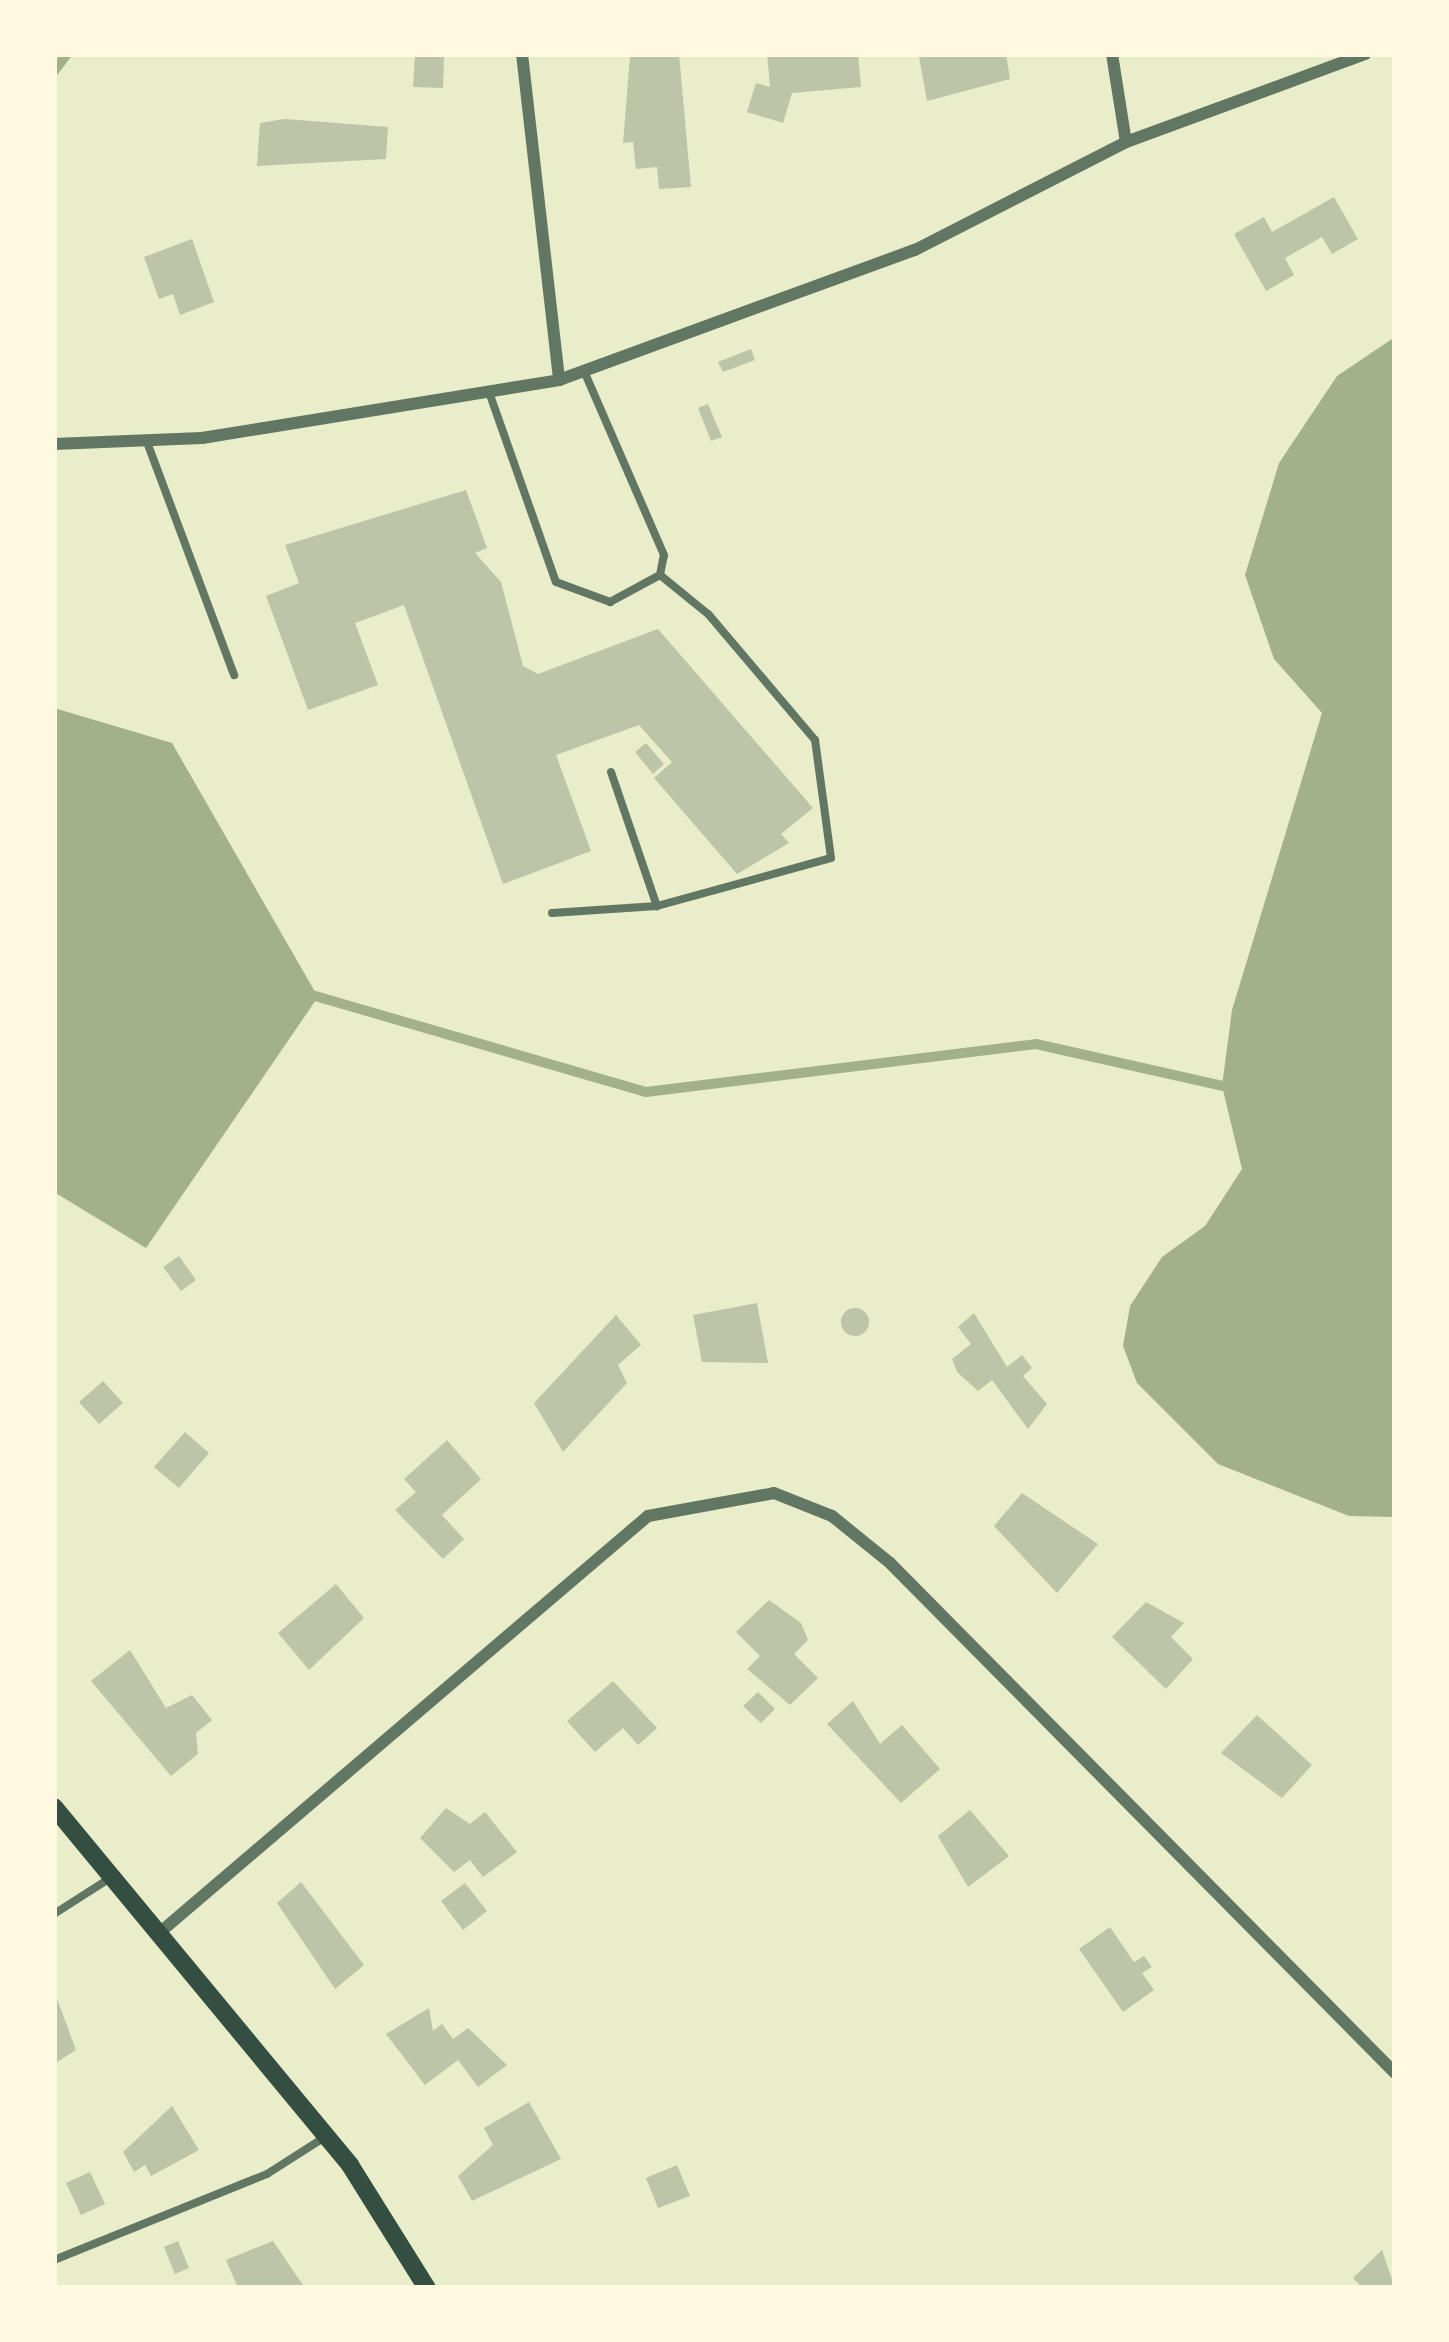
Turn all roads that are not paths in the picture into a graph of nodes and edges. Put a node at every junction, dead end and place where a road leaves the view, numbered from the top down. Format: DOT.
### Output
graph roads {
  1 [pos="523,54"];
  2 [pos="1112,54"];
  3 [pos="1365,54"];
  4 [pos="1126,142"];
  5 [pos="584,371"];
  6 [pos="560,380"];
  7 [pos="489,392"];
  8 [pos="146,440"];
  9 [pos="54,443"];
  10 [pos="660,575"];
  11 [pos="235,675"];
  12 [pos="611,772"];
  13 [pos="657,906"];
  14 [pos="553,914"];
  15 [pos="54,1807"];
  16 [pos="112,1878"];
  17 [pos="54,1914"];
  18 [pos="158,1934"];
  19 [pos="1395,2073"];
  20 [pos="326,2136"];
  21 [pos="54,2260"];
  22 [pos="427,2288"];
  1 -- 6 [label="street"];
  2 -- 4 [label="street"];
  3 -- 4 [label="street"];
  4 -- 5 [label="street"];
  5 -- 6 [label="street"];
  5 -- 10 [label="lane"];
  6 -- 7 [label="street"];
  7 -- 8 [label="street"];
  7 -- 10 [label="lane"];
  8 -- 9 [label="street"];
  8 -- 11 [label="lane"];
  10 -- 13 [label="lane"];
  12 -- 13 [label="lane"];
  13 -- 14 [label="lane"];
  15 -- 16 [label="main road"];
  16 -- 17 [label="lane"];
  16 -- 18 [label="main road"];
  18 -- 19 [label="street"];
  18 -- 20 [label="main road"];
  20 -- 21 [label="lane"];
  20 -- 22 [label="main road"];
}
